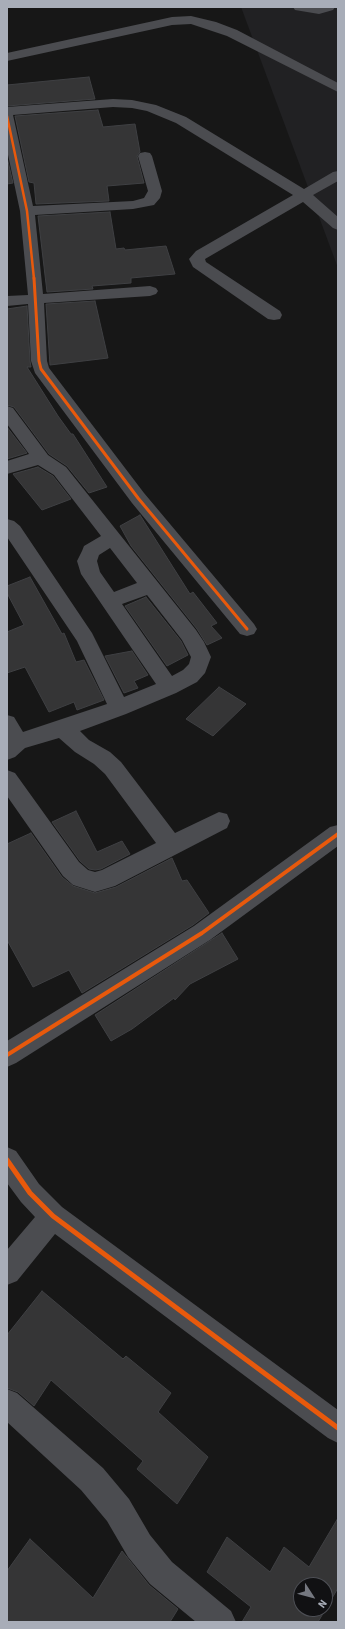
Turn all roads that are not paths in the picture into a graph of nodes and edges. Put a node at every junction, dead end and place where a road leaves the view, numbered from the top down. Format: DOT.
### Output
graph roads {
  1 [pos="299,7"];
  2 [pos="329,7"];
  3 [pos="7,57"];
  4 [pos="338,88"];
  5 [pos="7,111"];
  6 [pos="7,116"];
  7 [pos="145,156"];
  8 [pos="338,176"];
  9 [pos="304,195"];
  10 [pos="27,211"];
  11 [pos="338,225"];
  12 [pos="150,291"];
  13 [pos="36,300"];
  14 [pos="7,301"];
  15 [pos="274,315"];
  16 [pos="7,412"];
  17 [pos="42,459"];
  18 [pos="7,468"];
  19 [pos="7,526"];
  20 [pos="113,538"];
  21 [pos="150,586"];
  22 [pos="109,601"];
  23 [pos="247,630"];
  24 [pos="169,686"];
  25 [pos="118,708"];
  26 [pos="7,723"];
  27 [pos="63,728"];
  28 [pos="12,746"];
  29 [pos="7,779"];
  30 [pos="219,821"];
  31 [pos="338,834"];
  32 [pos="171,846"];
  33 [pos="7,1055"];
  34 [pos="7,1160"];
  35 [pos="53,1216"];
  36 [pos="7,1271"];
  37 [pos="7,1403"];
  38 [pos="338,1428"];
  39 [pos="220,1622"];
  1 -- 2 [label="street"];
  3 -- 4 [label="street"];
  5 -- 9 [label="street"];
  6 -- 10 [label="street"];
  7 -- 10 [label="street"];
  8 -- 9 [label="street"];
  9 -- 11 [label="street"];
  9 -- 15 [label="street"];
  10 -- 13 [label="street"];
  12 -- 13 [label="street"];
  13 -- 14 [label="street"];
  13 -- 23 [label="street"];
  16 -- 17 [label="street"];
  17 -- 18 [label="street"];
  17 -- 20 [label="street"];
  19 -- 25 [label="street"];
  20 -- 21 [label="street"];
  20 -- 22 [label="street"];
  21 -- 22 [label="street"];
  21 -- 24 [label="street"];
  22 -- 24 [label="street"];
  24 -- 25 [label="street"];
  25 -- 27 [label="street"];
  26 -- 28 [label="street"];
  27 -- 28 [label="street"];
  27 -- 32 [label="street"];
  29 -- 32 [label="street"];
  30 -- 32 [label="street"];
  31 -- 33 [label="street"];
  34 -- 35 [label="street"];
  35 -- 36 [label="street"];
  35 -- 38 [label="street"];
  37 -- 39 [label="street"];
}
